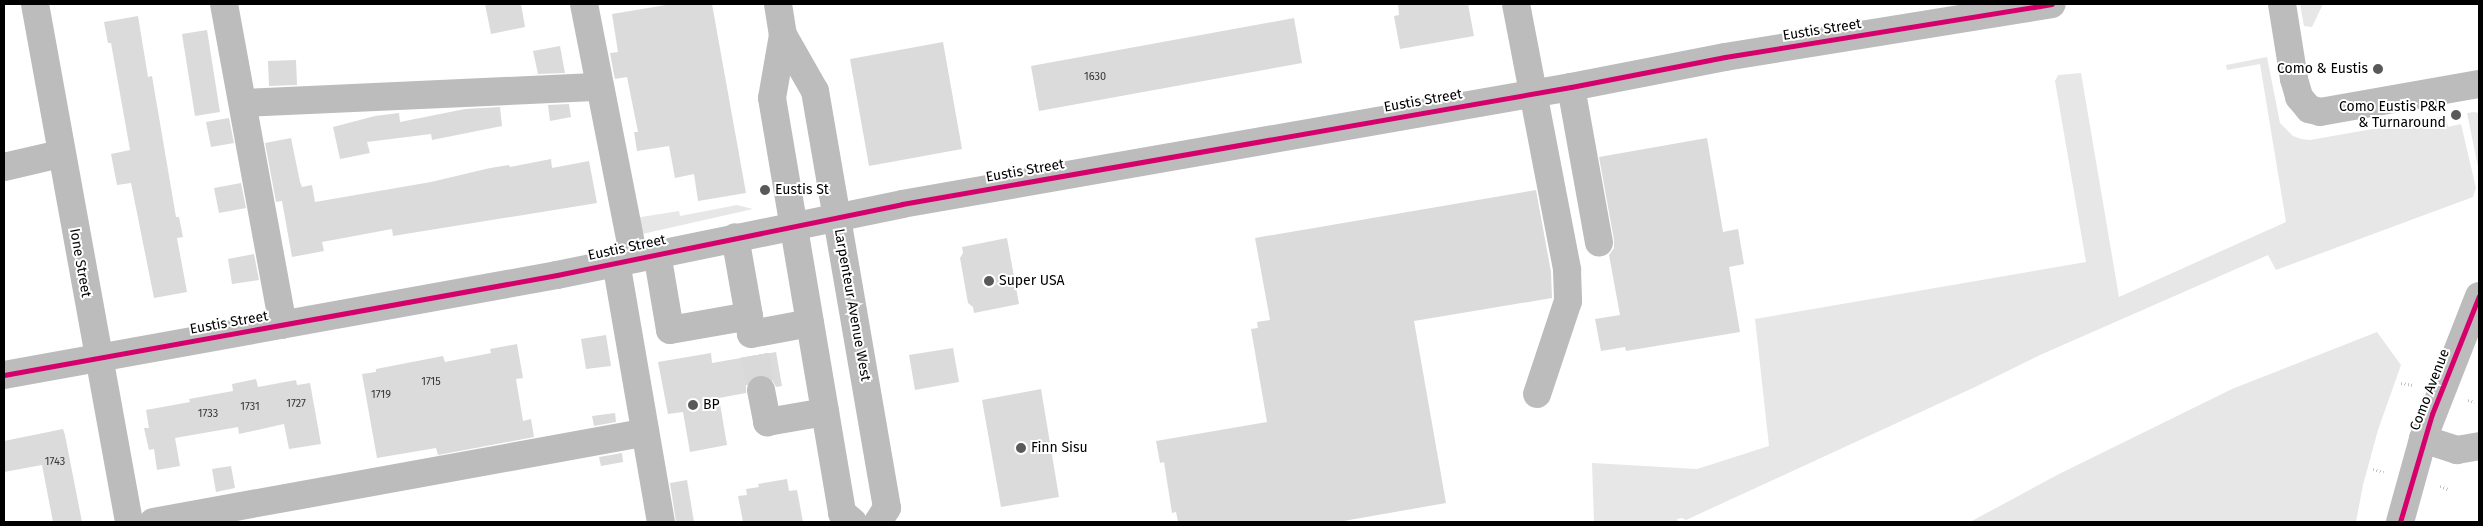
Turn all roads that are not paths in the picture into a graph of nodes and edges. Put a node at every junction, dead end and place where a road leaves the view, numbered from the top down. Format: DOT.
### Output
graph roads {
  1 [pos="35,4"];
  2 [pos="224,4"];
  3 [pos="584,4"];
  4 [pos="778,4"];
  5 [pos="1516,4"];
  6 [pos="2052,4"];
  7 [pos="2282,4"];
  8 [pos="783,35"];
  9 [pos="2479,84"];
  10 [pos="600,87"];
  11 [pos="1571,87"];
  12 [pos="1533,93"];
  13 [pos="243,103"];
  14 [pos="60,154"];
  15 [pos="4,168"];
  16 [pos="837,217"];
  17 [pos="793,226"];
  18 [pos="735,237"];
  19 [pos="1599,243"];
  20 [pos="636,258"];
  21 [pos="2479,296"];
  22 [pos="810,324"];
  23 [pos="282,325"];
  24 [pos="752,335"];
  25 [pos="98,358"];
  26 [pos="4,375"];
  27 [pos="761,390"];
  28 [pos="1537,394"];
  29 [pos="825,412"];
  30 [pos="645,433"];
  31 [pos="2423,439"];
  32 [pos="2479,446"];
  33 [pos="129,522"];
  34 [pos="152,522"];
  35 [pos="661,522"];
  36 [pos="853,522"];
  37 [pos="878,522"];
  38 [pos="2400,522"];
  1 -- 14 [label="street, Ione Street"];
  2 -- 13 [label="street"];
  3 -- 10 [label="street"];
  4 -- 8 [label="street, Larpenteur Avenue West"];
  5 -- 12 [label="street"];
  6 -- 11 [label="street, Eustis Street"];
  7 -- 9 [label="street"];
  8 -- 16 [label="street, Larpenteur Avenue West"];
  8 -- 17 [label="street, Larpenteur Avenue West"];
  10 -- 13 [label="street"];
  10 -- 20 [label="street"];
  11 -- 12 [label="street, Eustis Street"];
  11 -- 19 [label="street"];
  12 -- 16 [label="street, Eustis Street"];
  12 -- 28 [label="street"];
  13 -- 23 [label="street"];
  14 -- 15 [label="street"];
  14 -- 25 [label="street, Ione Street"];
  16 -- 17 [label="street, Eustis Street"];
  16 -- 37 [label="street, Larpenteur Avenue West"];
  17 -- 18 [label="street, Eustis Street"];
  17 -- 22 [label="street, Larpenteur Avenue West"];
  18 -- 20 [label="street, Eustis Street"];
  18 -- 24 [label="street"];
  20 -- 23 [label="street, Eustis Street"];
  20 -- 24 [label="street"];
  20 -- 30 [label="street"];
  21 -- 31 [label="street, Como Avenue"];
  22 -- 24 [label="street"];
  22 -- 29 [label="street, Larpenteur Avenue West"];
  23 -- 25 [label="street, Eustis Street"];
  25 -- 26 [label="street, Eustis Street"];
  25 -- 33 [label="street, Ione Street"];
  27 -- 29 [label="street"];
  29 -- 36 [label="street, Larpenteur Avenue West"];
  30 -- 34 [label="street"];
  30 -- 35 [label="street"];
  31 -- 32 [label="street"];
  31 -- 38 [label="street, Como Avenue"];
}
